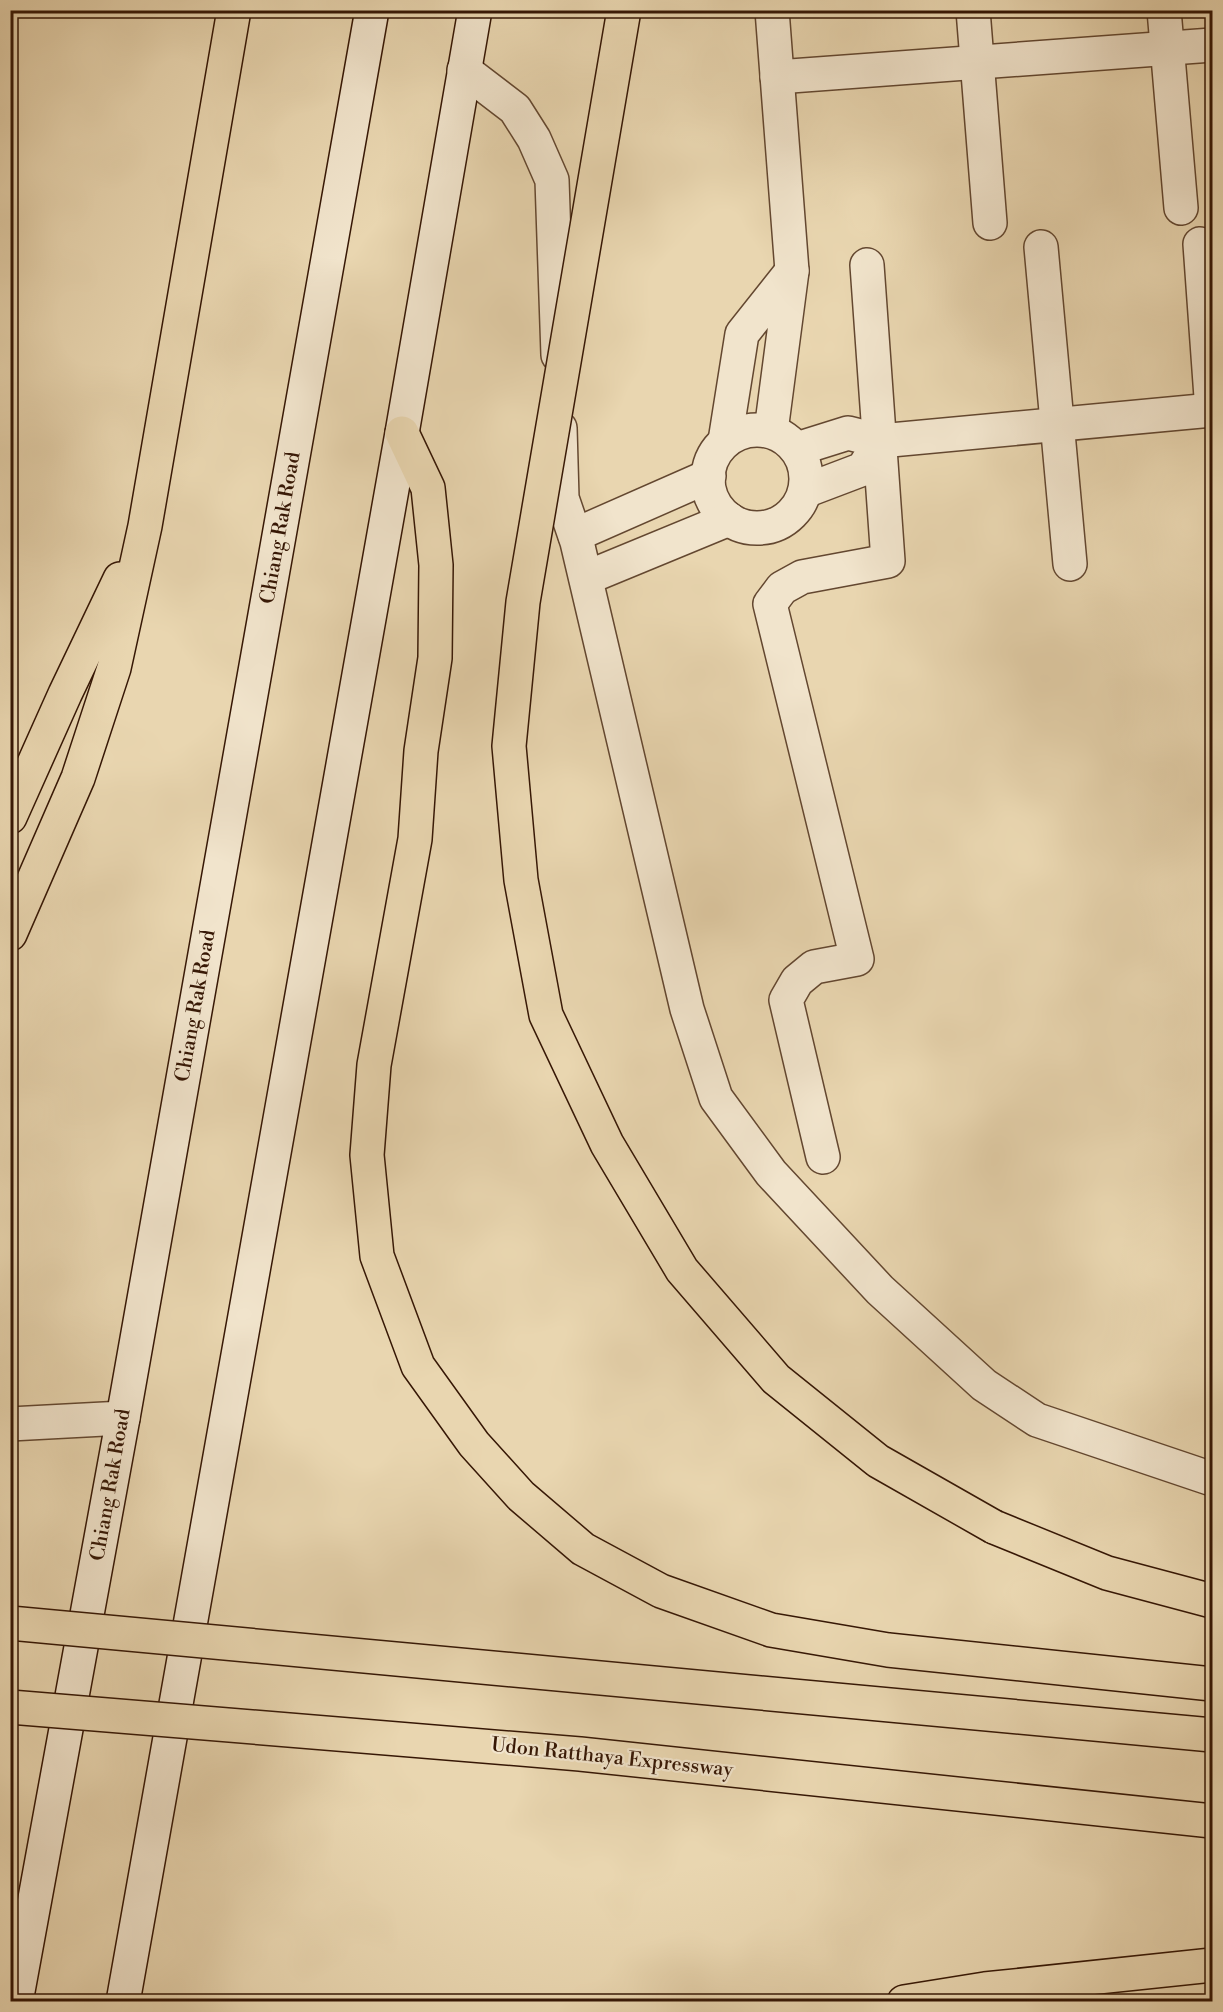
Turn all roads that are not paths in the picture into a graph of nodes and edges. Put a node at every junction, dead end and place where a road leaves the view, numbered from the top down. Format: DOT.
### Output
graph roads {
  1 [pos="234,10"];
  2 [pos="372,10"];
  3 [pos="475,10"];
  4 [pos="624,10"];
  5 [pos="772,10"];
  6 [pos="973,10"];
  7 [pos="1164,10"];
  8 [pos="1212,45"];
  9 [pos="1167,49"];
  10 [pos="977,62"];
  11 [pos="464,70"];
  12 [pos="777,77"];
  13 [pos="1181,208"];
  14 [pos="990,223"];
  15 [pos="1200,244"];
  16 [pos="1041,247"];
  17 [pos="867,265"];
  18 [pos="792,271"];
  19 [pos="1212,411"];
  20 [pos="1057,424"];
  21 [pos="771,430"];
  22 [pos="402,433"];
  23 [pos="725,441"];
  24 [pos="880,441"];
  25 [pos="797,449"];
  26 [pos="708,476"];
  27 [pos="805,491"];
  28 [pos="729,519"];
  29 [pos="145,526"];
  30 [pos="575,535"];
  31 [pos="1070,564"];
  32 [pos="586,578"];
  33 [pos="10,817"];
  34 [pos="10,934"];
  35 [pos="823,1157"];
  36 [pos="123,1418"];
  37 [pos="10,1424"];
  38 [pos="1212,1479"];
  39 [pos="1212,1601"];
  40 [pos="10,1623"];
  41 [pos="1212,1684"];
  42 [pos="10,1707"];
  43 [pos="1212,1735"];
  44 [pos="1212,1821"];
  45 [pos="1212,1965"];
  46 [pos="16,2001"];
  47 [pos="123,2001"];
  48 [pos="904,2001"];
  1 -- 29 [label="highway"];
  2 -- 36 [label="street, Chiang Rak Road"];
  3 -- 11 [label="street"];
  4 -- 39 [label="highway, bridge"];
  5 -- 12 [label="street"];
  6 -- 10 [label="street"];
  7 -- 9 [label="street"];
  8 -- 9 [label="street"];
  9 -- 10 [label="street"];
  9 -- 13 [label="street"];
  10 -- 12 [label="street"];
  10 -- 14 [label="street"];
  11 -- 22 [label="street"];
  11 -- 30 [label="street"];
  12 -- 18 [label="street"];
  15 -- 19 [label="street"];
  16 -- 20 [label="street"];
  17 -- 24 [label="street"];
  18 -- 21 [label="street"];
  18 -- 23 [label="street"];
  19 -- 20 [label="street"];
  20 -- 24 [label="street"];
  20 -- 31 [label="street"];
  21 -- 23 [label="street"];
  21 -- 25 [label="street"];
  22 -- 41 [label="highway"];
  22 -- 47 [label="street"];
  23 -- 26 [label="street"];
  24 -- 25 [label="street"];
  24 -- 27 [label="street"];
  24 -- 35 [label="street"];
  25 -- 27 [label="street"];
  26 -- 28 [label="street"];
  26 -- 30 [label="street"];
  27 -- 28 [label="street"];
  28 -- 32 [label="street"];
  29 -- 33 [label="highway"];
  29 -- 34 [label="highway"];
  30 -- 32 [label="street"];
  32 -- 38 [label="street"];
  36 -- 37 [label="street"];
  36 -- 46 [label="street, Chiang Rak Road"];
  40 -- 43 [label="highway, bridge"];
  42 -- 44 [label="highway, Udon Ratthaya Expressway, bridge"];
  45 -- 48 [label="highway"];
}
